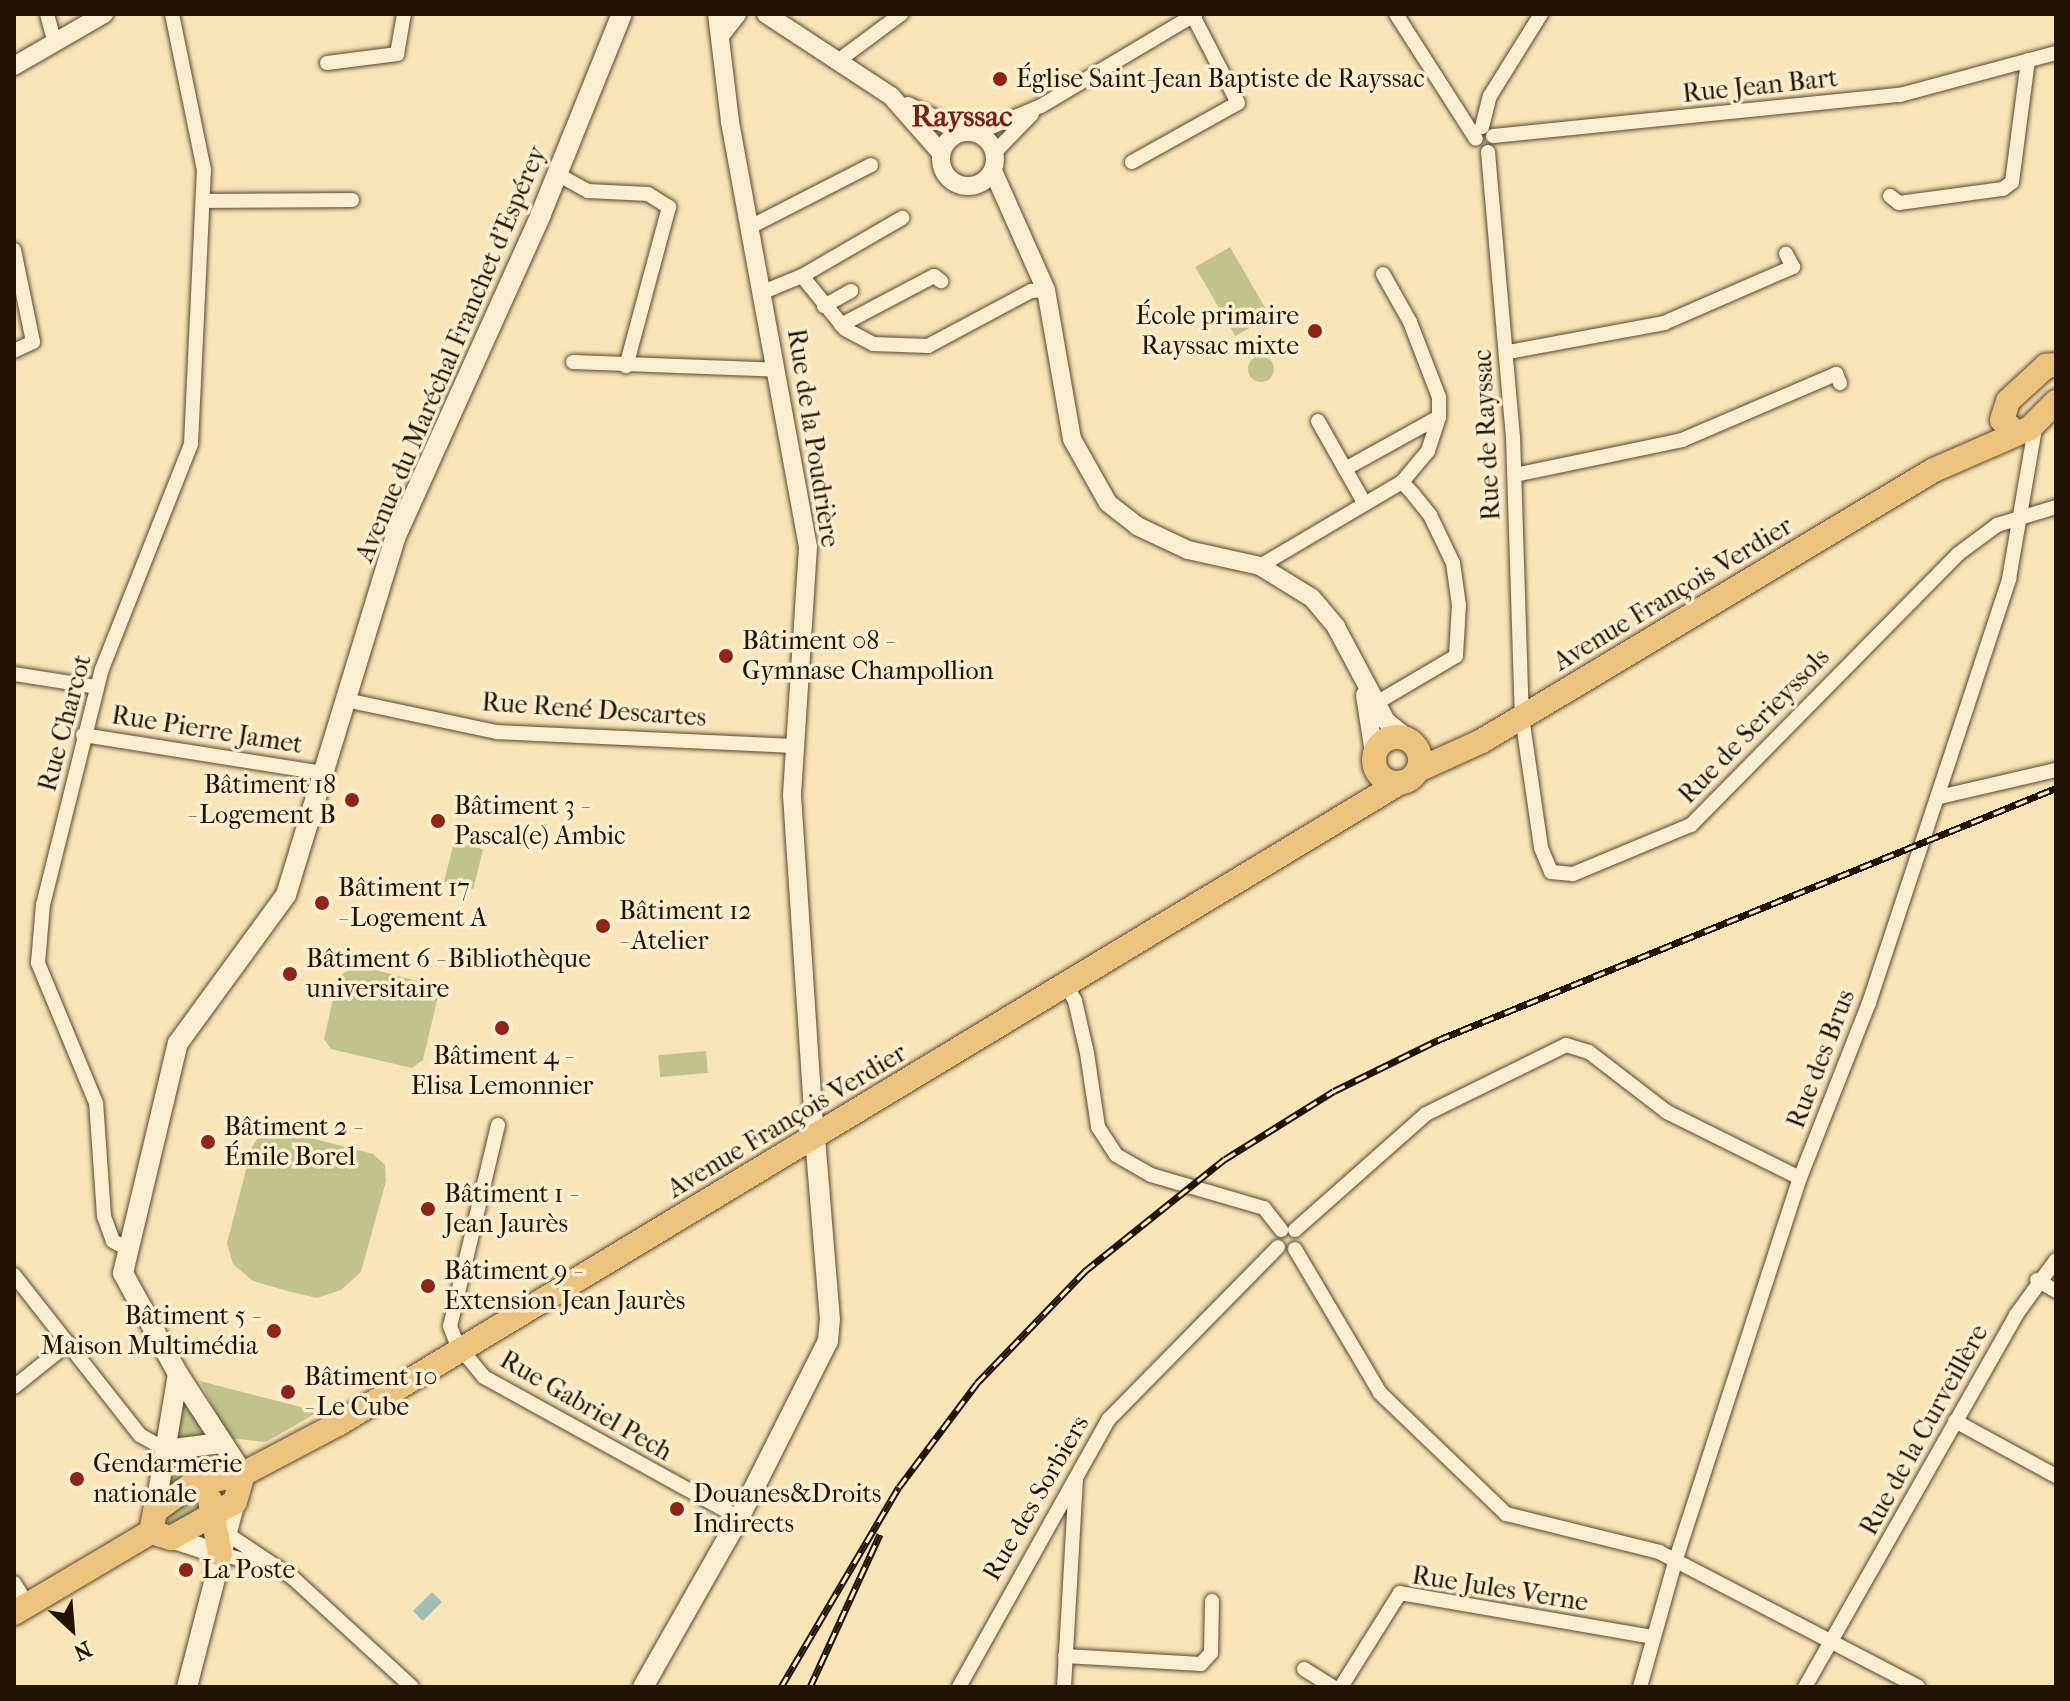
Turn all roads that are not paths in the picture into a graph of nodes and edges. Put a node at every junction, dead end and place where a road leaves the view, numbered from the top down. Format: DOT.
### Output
graph roads {
  1 [pos="47,14"];
  2 [pos="104,14"];
  3 [pos="172,14"];
  4 [pos="404,14"];
  5 [pos="622,14"];
  6 [pos="717,14"];
  7 [pos="737,14"];
  8 [pos="766,14"];
  9 [pos="901,14"];
  10 [pos="1396,14"];
  11 [pos="1194,15"];
  12 [pos="1540,15"];
  13 [pos="720,36"];
  14 [pos="55,43"];
  15 [pos="2056,53"];
  16 [pos="2028,60"];
  17 [pos="838,61"];
  18 [pos="327,63"];
  19 [pos="14,66"];
  20 [pos="894,99"];
  21 [pos="1041,106"];
  22 [pos="970,132"];
  23 [pos="1484,134"];
  24 [pos="995,152"];
  25 [pos="941,153"];
  26 [pos="1132,162"];
  27 [pos="871,165"];
  28 [pos="993,171"];
  29 [pos="557,174"];
  30 [pos="972,186"];
  31 [pos="1890,196"];
  32 [pos="352,200"];
  33 [pos="204,201"];
  34 [pos="1013,216"];
  35 [pos="902,218"];
  36 [pos="750,227"];
  37 [pos="14,250"];
  38 [pos="1786,254"];
  39 [pos="1383,274"];
  40 [pos="802,276"];
  41 [pos="941,281"];
  42 [pos="1046,290"];
  43 [pos="851,291"];
  44 [pos="763,292"];
  45 [pos="824,306"];
  46 [pos="841,325"];
  47 [pos="14,351"];
  48 [pos="1508,352"];
  49 [pos="2053,361"];
  50 [pos="573,362"];
  51 [pos="626,366"];
  52 [pos="777,370"];
  53 [pos="1840,383"];
  54 [pos="2056,402"];
  55 [pos="1439,417"];
  56 [pos="1318,421"];
  57 [pos="2021,428"];
  58 [pos="1345,469"];
  59 [pos="1515,475"];
  60 [pos="1402,482"];
  61 [pos="1365,504"];
  62 [pos="2056,507"];
  63 [pos="2022,519"];
  64 [pos="1260,566"];
  65 [pos="1361,672"];
  66 [pos="14,674"];
  67 [pos="97,687"];
  68 [pos="346,700"];
  69 [pos="1378,702"];
  70 [pos="1522,717"];
  71 [pos="83,735"];
  72 [pos="793,746"];
  73 [pos="1405,761"];
  74 [pos="2056,770"];
  75 [pos="324,773"];
  76 [pos="1939,797"];
  77 [pos="1067,987"];
  78 [pos="498,1125"];
  79 [pos="815,1138"];
  80 [pos="1800,1178"];
  81 [pos="1288,1230"];
  82 [pos="1278,1247"];
  83 [pos="126,1248"];
  84 [pos="1295,1249"];
  85 [pos="2056,1260"];
  86 [pos="14,1275"];
  87 [pos="2037,1280"];
  88 [pos="2056,1291"];
  89 [pos="69,1343"];
  90 [pos="460,1348"];
  91 [pos="178,1374"];
  92 [pos="14,1387"];
  93 [pos="1955,1421"];
  94 [pos="221,1443"];
  95 [pos="166,1450"];
  96 [pos="243,1474"];
  97 [pos="2056,1476"];
  98 [pos="1076,1477"];
  99 [pos="206,1478"];
  100 [pos="739,1518"];
  101 [pos="1046,1524"];
  102 [pos="159,1527"];
  103 [pos="220,1534"];
  104 [pos="1072,1534"];
  105 [pos="1676,1559"];
  106 [pos="271,1567"];
  107 [pos="14,1583"];
  108 [pos="1212,1601"];
  109 [pos="21,1609"];
  110 [pos="1652,1637"];
  111 [pos="1834,1640"];
  112 [pos="1065,1656"];
  113 [pos="1304,1669"];
  114 [pos="187,1687"];
  115 [pos="412,1687"];
  116 [pos="643,1687"];
  117 [pos="959,1687"];
  118 [pos="1064,1687"];
  119 [pos="1333,1687"];
  120 [pos="1341,1687"];
  121 [pos="1640,1687"];
  122 [pos="1805,1687"];
  123 [pos="1918,1687"];
  1 -- 14 [label="street"];
  2 -- 14 [label="street"];
  3 -- 33 [label="street, Rue Charcot"];
  4 -- 18 [label="street"];
  5 -- 29 [label="main road, Avenue du Maréchal Franchet d'Espérey"];
  6 -- 13 [label="street, Rue de la Poudrière"];
  7 -- 13 [label="street"];
  8 -- 17 [label="street"];
  9 -- 17 [label="street"];
  10 -- 23 [label="street"];
  11 -- 21 [label="street"];
  11 -- 26 [label="street"];
  12 -- 23 [label="street"];
  13 -- 36 [label="street, Rue de la Poudrière"];
  14 -- 19 [label="street"];
  15 -- 16 [label="street, Rue Jean Bart"];
  16 -- 23 [label="street, Rue Jean Bart"];
  16 -- 31 [label="street"];
  17 -- 20 [label="street"];
  20 -- 22 [label="street"];
  20 -- 25 [label="street"];
  21 -- 22 [label="street"];
  21 -- 24 [label="street"];
  22 -- 24 [label="street"];
  22 -- 25 [label="street"];
  23 -- 48 [label="street, Rue de Rayssac"];
  24 -- 28 [label="street"];
  25 -- 30 [label="street"];
  27 -- 36 [label="street"];
  28 -- 30 [label="street"];
  28 -- 34 [label="street"];
  29 -- 51 [label="street"];
  29 -- 68 [label="main road, Avenue du Maréchal Franchet d'Espérey"];
  30 -- 34 [label="street"];
  32 -- 33 [label="street"];
  33 -- 67 [label="street, Rue Charcot"];
  34 -- 42 [label="street"];
  35 -- 40 [label="street"];
  36 -- 44 [label="street, Rue de la Poudrière"];
  37 -- 47 [label="street"];
  38 -- 48 [label="street"];
  39 -- 55 [label="street"];
  40 -- 44 [label="street"];
  40 -- 45 [label="street"];
  41 -- 46 [label="street"];
  42 -- 46 [label="street"];
  42 -- 64 [label="street"];
  43 -- 45 [label="street"];
  44 -- 52 [label="street, Rue de la Poudrière"];
  45 -- 46 [label="street"];
  48 -- 59 [label="street, Rue de Rayssac"];
  49 -- 57 [label="main road"];
  50 -- 51 [label="street"];
  51 -- 52 [label="street"];
  52 -- 72 [label="street, Rue de la Poudrière"];
  53 -- 59 [label="street"];
  54 -- 57 [label="main road"];
  55 -- 58 [label="street"];
  55 -- 60 [label="street"];
  56 -- 58 [label="street"];
  57 -- 63 [label="street, Rue des Brus"];
  57 -- 70 [label="main road, Avenue François Verdier"];
  58 -- 61 [label="street"];
  59 -- 70 [label="street, Rue de Rayssac"];
  60 -- 61 [label="street"];
  60 -- 69 [label="street"];
  61 -- 64 [label="street"];
  62 -- 63 [label="street, Rue de Serieyssols"];
  63 -- 70 [label="street, Rue de Serieyssols"];
  63 -- 76 [label="street, Rue des Brus"];
  64 -- 65 [label="street"];
  65 -- 69 [label="street"];
  65 -- 73 [label="street"];
  66 -- 67 [label="street"];
  67 -- 71 [label="street, Rue Charcot"];
  68 -- 72 [label="street, Rue René Descartes"];
  68 -- 75 [label="main road, Avenue du Maréchal Franchet d'Espérey"];
  69 -- 73 [label="street"];
  70 -- 73 [label="main road, Avenue François Verdier"];
  71 -- 75 [label="street, Rue Pierre Jamet"];
  71 -- 83 [label="street, Rue Charcot"];
  72 -- 79 [label="street, Rue de la Poudrière"];
  73 -- 77 [label="main road, Avenue François Verdier"];
  74 -- 76 [label="street"];
  75 -- 83 [label="main road, Avenue du Maréchal Franchet d'Espérey"];
  76 -- 80 [label="street, Rue des Brus"];
  77 -- 79 [label="main road, Avenue François Verdier"];
  77 -- 81 [label="street"];
  78 -- 90 [label="street"];
  79 -- 90 [label="main road, Avenue François Verdier"];
  79 -- 100 [label="main road"];
  80 -- 81 [label="street"];
  80 -- 105 [label="street, Rue des Brus"];
  81 -- 82 [label="street"];
  81 -- 84 [label="street"];
  82 -- 84 [label="street"];
  82 -- 98 [label="street, Rue des Sorbiers"];
  83 -- 91 [label="main road, Avenue du Maréchal Franchet d'Espérey"];
  84 -- 105 [label="street"];
  85 -- 87 [label="street, Rue de la Curveillère"];
  86 -- 89 [label="street"];
  87 -- 88 [label="street"];
  87 -- 93 [label="street, Rue de la Curveillère"];
  89 -- 92 [label="street"];
  89 -- 95 [label="street"];
  90 -- 96 [label="main road, Avenue François Verdier"];
  90 -- 100 [label="street, Rue Gabriel Pech"];
  91 -- 94 [label="main road, Avenue du Maréchal Franchet d'Espérey"];
  91 -- 95 [label="main road"];
  93 -- 97 [label="street"];
  93 -- 111 [label="street, Rue de la Curveillère"];
  94 -- 95 [label="main road"];
  94 -- 96 [label="main road, Avenue du Maréchal Franchet d'Espérey"];
  95 -- 102 [label="main road"];
  96 -- 99 [label="main road"];
  96 -- 103 [label="main road"];
  98 -- 101 [label="street, Rue des Sorbiers"];
  98 -- 104 [label="street"];
  99 -- 102 [label="main road"];
  99 -- 103 [label="main road"];
  100 -- 116 [label="main road"];
  101 -- 104 [label="street"];
  101 -- 117 [label="street, Rue des Sorbiers"];
  102 -- 103 [label="main road"];
  102 -- 103 [label="main road"];
  102 -- 109 [label="main road"];
  103 -- 106 [label="street"];
  103 -- 106 [label="street"];
  103 -- 114 [label="main road"];
  104 -- 112 [label="street"];
  105 -- 110 [label="street, Rue des Brus"];
  105 -- 111 [label="street"];
  106 -- 115 [label="street"];
  107 -- 109 [label="street"];
  108 -- 112 [label="street"];
  110 -- 120 [label="street, Rue Jules Verne"];
  110 -- 121 [label="street, Rue des Brus"];
  111 -- 122 [label="street, Rue de la Curveillère"];
  111 -- 123 [label="street"];
  112 -- 118 [label="street"];
  113 -- 119 [label="street"];
}
